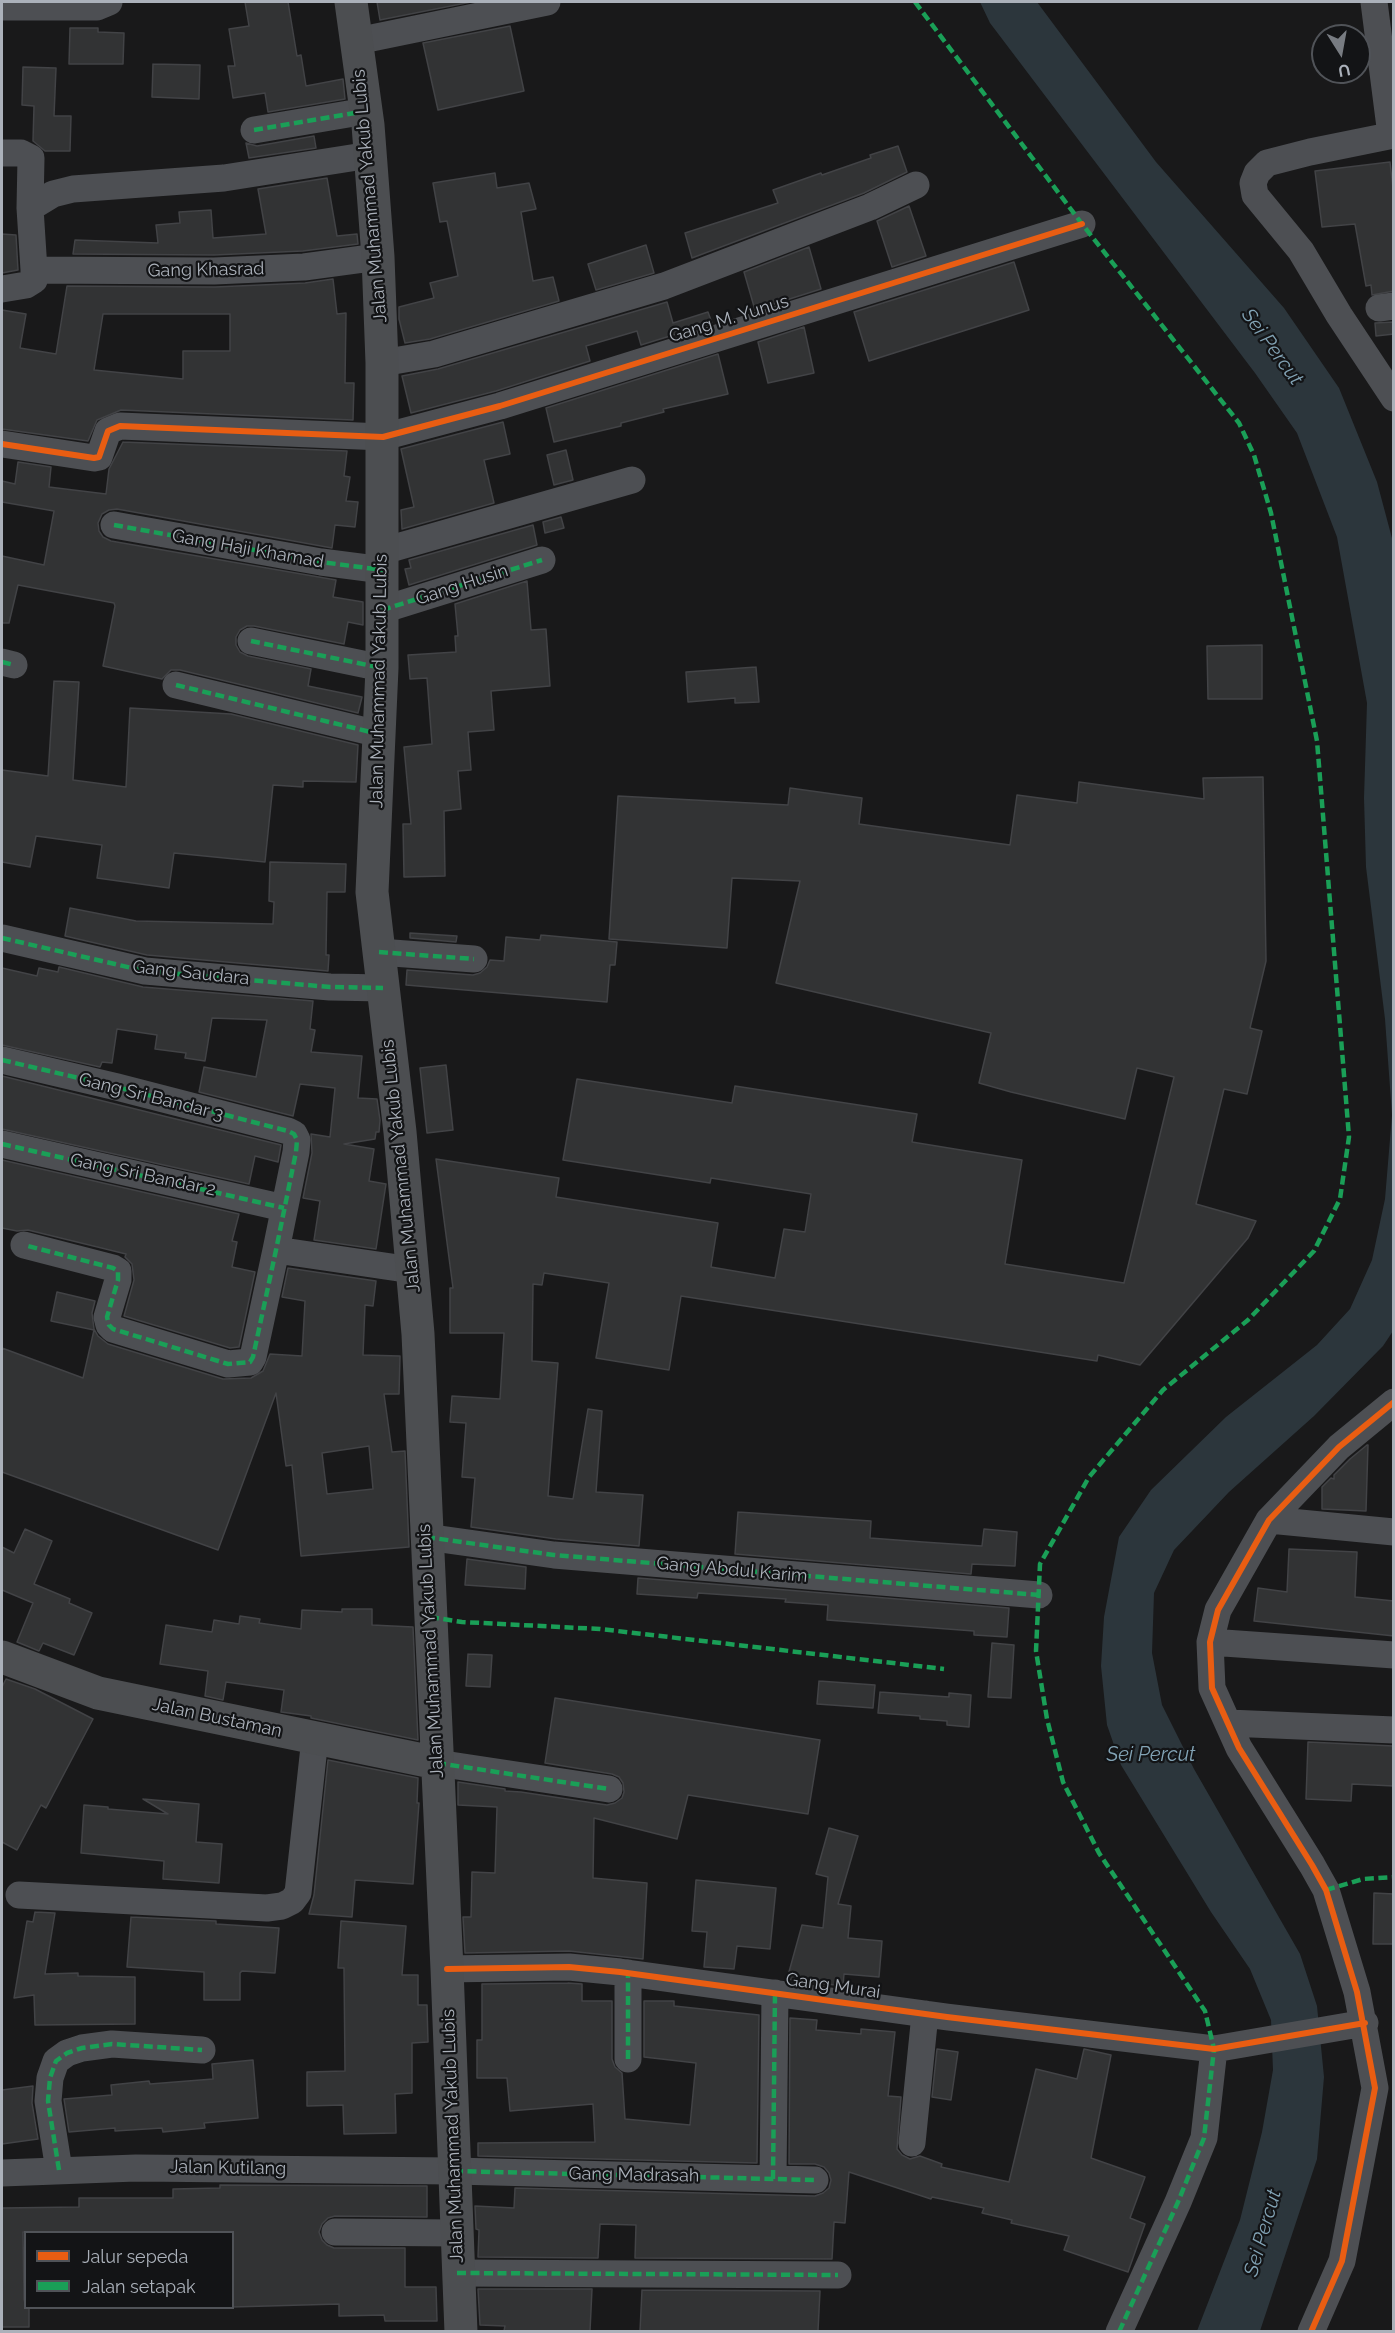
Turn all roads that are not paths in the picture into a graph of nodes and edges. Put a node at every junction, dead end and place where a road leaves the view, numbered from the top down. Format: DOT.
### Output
graph roads {
  1 [pos="109,2"];
  2 [pos="351,2"];
  3 [pos="547,2"];
  4 [pos="1374,2"];
  5 [pos="3,5"];
  6 [pos="357,41"];
  7 [pos="366,111"];
  8 [pos="254,130"];
  9 [pos="1392,135"];
  10 [pos="2,153"];
  11 [pos="370,156"];
  12 [pos="916,186"];
  13 [pos="30,208"];
  14 [pos="1082,224"];
  15 [pos="378,257"];
  16 [pos="34,270"];
  17 [pos="2,288"];
  18 [pos="382,363"];
  19 [pos="1394,398"];
  20 [pos="384,437"];
  21 [pos="2,444"];
  22 [pos="632,480"];
  23 [pos="114,525"];
  24 [pos="383,560"];
  25 [pos="542,560"];
  26 [pos="382,610"];
  27 [pos="251,641"];
  28 [pos="382,668"];
  29 [pos="176,685"];
  30 [pos="379,734"];
  31 [pos="2,938"];
  32 [pos="379,952"];
  33 [pos="474,959"];
  34 [pos="383,988"];
  35 [pos="2,1060"];
  36 [pos="2,1144"];
  37 [pos="284,1208"];
  38 [pos="24,1245"];
  39 [pos="276,1250"];
  40 [pos="412,1270"];
  41 [pos="1394,1402"];
  42 [pos="1269,1520"];
  43 [pos="1394,1532"];
  44 [pos="426,1537"];
  45 [pos="1039,1595"];
  46 [pos="1210,1642"];
  47 [pos="1394,1655"];
  48 [pos="2,1657"];
  49 [pos="1228,1723"];
  50 [pos="1394,1730"];
  51 [pos="315,1738"];
  52 [pos="437,1763"];
  53 [pos="609,1789"];
  54 [pos="19,1895"];
  55 [pos="447,1969"];
  56 [pos="628,1973"];
  57 [pos="775,1993"];
  58 [pos="925,2014"];
  59 [pos="1355,2025"];
  60 [pos="1221,2048"];
  61 [pos="202,2050"];
  62 [pos="627,2059"];
  63 [pos="1384,2087"];
  64 [pos="912,2143"];
  65 [pos="59,2170"];
  66 [pos="454,2170"];
  67 [pos="2,2173"];
  68 [pos="773,2179"];
  69 [pos="815,2180"];
  70 [pos="335,2232"];
  71 [pos="456,2233"];
  72 [pos="458,2273"];
  73 [pos="838,2275"];
  74 [pos="461,2331"];
  75 [pos="1119,2331"];
  76 [pos="1311,2331"];
  1 -- 5 [label="street"];
  2 -- 6 [label="main road, Jalan Muhammad Yakub Lubis"];
  3 -- 6 [label="street"];
  4 -- 9 [label="street"];
  6 -- 7 [label="main road, Jalan Muhammad Yakub Lubis"];
  7 -- 8 [label="street"];
  7 -- 11 [label="main road, Jalan Muhammad Yakub Lubis"];
  9 -- 19 [label="street"];
  10 -- 13 [label="street"];
  11 -- 13 [label="street"];
  11 -- 15 [label="main road, Jalan Muhammad Yakub Lubis"];
  12 -- 18 [label="street"];
  13 -- 16 [label="street"];
  14 -- 20 [label="street, Gang M. Yunus"];
  15 -- 16 [label="street, Gang Khasrad"];
  15 -- 18 [label="main road, Jalan Muhammad Yakub Lubis"];
  16 -- 17 [label="street"];
  18 -- 20 [label="main road, Jalan Muhammad Yakub Lubis"];
  20 -- 21 [label="street, Gang M. Yunus"];
  20 -- 24 [label="main road, Jalan Muhammad Yakub Lubis"];
  22 -- 24 [label="street"];
  23 -- 24 [label="street, Gang Haji Khamad"];
  24 -- 26 [label="main road, Jalan Muhammad Yakub Lubis"];
  25 -- 26 [label="street, Gang Husin"];
  26 -- 28 [label="main road, Jalan Muhammad Yakub Lubis"];
  27 -- 28 [label="street"];
  28 -- 30 [label="main road, Jalan Muhammad Yakub Lubis"];
  29 -- 30 [label="street"];
  30 -- 32 [label="main road, Jalan Muhammad Yakub Lubis"];
  31 -- 34 [label="street, Gang Saudara"];
  32 -- 33 [label="street"];
  32 -- 34 [label="main road, Jalan Muhammad Yakub Lubis"];
  34 -- 40 [label="main road, Jalan Muhammad Yakub Lubis"];
  35 -- 37 [label="street, Gang Sri Bandar 3"];
  36 -- 37 [label="street, Gang Sri Bandar 2"];
  37 -- 39 [label="street"];
  38 -- 39 [label="street"];
  39 -- 40 [label="street"];
  40 -- 44 [label="main road, Jalan Muhammad Yakub Lubis"];
  41 -- 42 [label="street"];
  42 -- 43 [label="street"];
  42 -- 46 [label="street"];
  44 -- 45 [label="street, Gang Abdul Karim"];
  44 -- 52 [label="main road, Jalan Muhammad Yakub Lubis"];
  46 -- 47 [label="street"];
  46 -- 49 [label="street"];
  48 -- 51 [label="main road, Jalan Bustaman"];
  49 -- 50 [label="street"];
  49 -- 59 [label="street"];
  51 -- 52 [label="main road, Jalan Bustaman"];
  51 -- 54 [label="street"];
  52 -- 53 [label="street"];
  52 -- 55 [label="main road, Jalan Muhammad Yakub Lubis"];
  55 -- 56 [label="street, Gang Murai"];
  55 -- 66 [label="main road, Jalan Muhammad Yakub Lubis"];
  56 -- 57 [label="street, Gang Murai"];
  56 -- 62 [label="street"];
  57 -- 58 [label="street, Gang Murai"];
  57 -- 68 [label="street"];
  58 -- 60 [label="street, Gang Murai"];
  58 -- 64 [label="street"];
  59 -- 60 [label="street, Gang Murai"];
  59 -- 63 [label="street"];
  60 -- 75 [label="street"];
  61 -- 65 [label="street"];
  63 -- 76 [label="street"];
  65 -- 66 [label="street, Jalan Kutilang"];
  65 -- 67 [label="street, Jalan Kutilang"];
  66 -- 68 [label="street, Gang Madrasah"];
  66 -- 71 [label="main road, Jalan Muhammad Yakub Lubis"];
  68 -- 69 [label="street, Gang Madrasah"];
  70 -- 71 [label="street"];
  71 -- 72 [label="main road, Jalan Muhammad Yakub Lubis"];
  72 -- 73 [label="street"];
  72 -- 74 [label="main road, Jalan Muhammad Yakub Lubis"];
}
